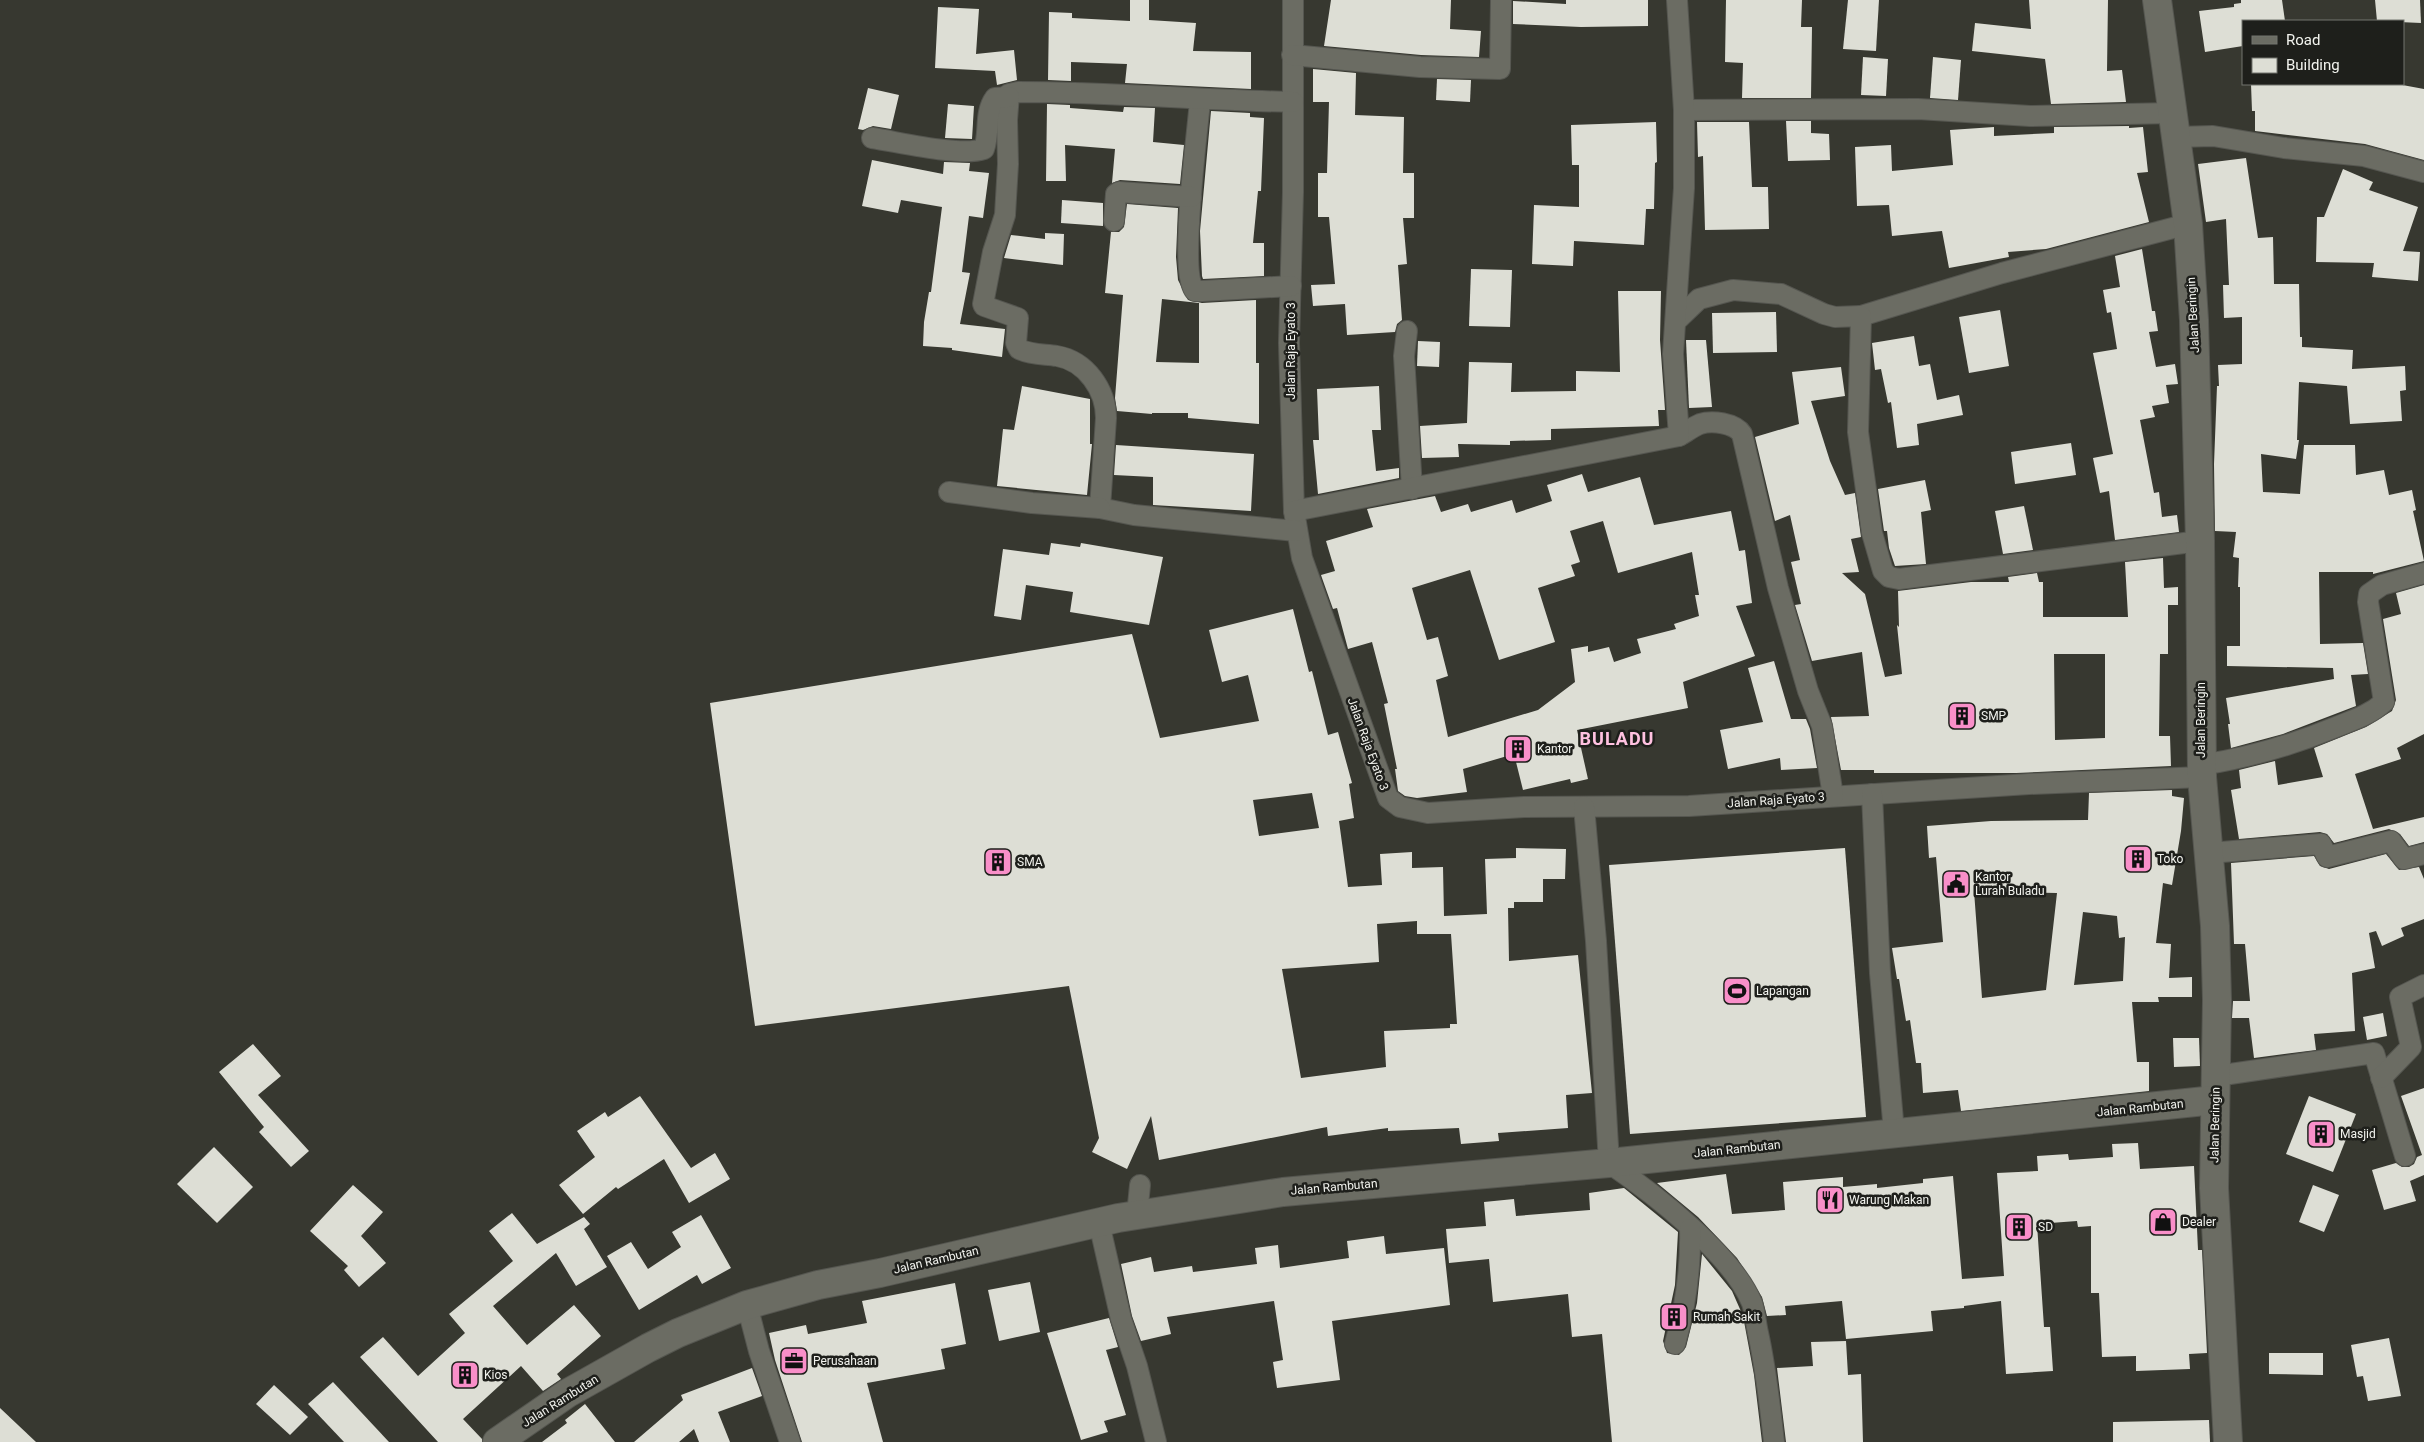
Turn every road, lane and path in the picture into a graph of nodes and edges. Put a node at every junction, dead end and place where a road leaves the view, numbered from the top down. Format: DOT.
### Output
graph roads {
  1 [pos="1293,0"];
  2 [pos="1501,0"];
  3 [pos="1677,0"];
  4 [pos="2157,0"];
  5 [pos="1292,55"];
  6 [pos="1008,97"];
  7 [pos="1200,100"];
  8 [pos="1293,102"];
  9 [pos="1684,110"];
  10 [pos="2175,125"];
  11 [pos="872,138"];
  12 [pos="2424,172"];
  13 [pos="1191,197"];
  14 [pos="1114,221"];
  15 [pos="2188,224"];
  16 [pos="1291,286"];
  17 [pos="1861,316"];
  18 [pos="1676,321"];
  19 [pos="1407,330"];
  20 [pos="1678,436"];
  21 [pos="1412,489"];
  22 [pos="949,492"];
  23 [pos="1100,508"];
  24 [pos="1294,511"];
  25 [pos="1296,531"];
  26 [pos="2200,541"];
  27 [pos="2424,573"];
  28 [pos="2201,771"];
  29 [pos="1872,794"];
  30 [pos="1833,796"];
  31 [pos="1584,807"];
  32 [pos="2208,853"];
  33 [pos="2424,854"];
  34 [pos="2424,985"];
  35 [pos="2381,1078"];
  36 [pos="2216,1088"];
  37 [pos="1894,1132"];
  38 [pos="2404,1156"];
  39 [pos="1609,1164"];
  40 [pos="1140,1185"];
  41 [pos="1137,1215"];
  42 [pos="1099,1223"];
  43 [pos="1690,1229"];
  44 [pos="746,1305"];
  45 [pos="1675,1344"];
  46 [pos="497,1442"];
  47 [pos="790,1442"];
  48 [pos="1156,1442"];
  49 [pos="1774,1442"];
  50 [pos="2228,1442"];
  1 -- 5 [label="street, Jalan Raja Eyato 3"];
  2 -- 5 [label="street"];
  3 -- 9 [label="street"];
  4 -- 10 [label="street, Jalan Beringin"];
  5 -- 8 [label="street, Jalan Raja Eyato 3"];
  6 -- 7 [label="street"];
  6 -- 11 [label="street"];
  6 -- 23 [label="street"];
  7 -- 8 [label="street"];
  7 -- 13 [label="street"];
  8 -- 16 [label="street, Jalan Raja Eyato 3"];
  9 -- 10 [label="street"];
  9 -- 18 [label="street"];
  10 -- 12 [label="street"];
  10 -- 15 [label="street, Jalan Beringin"];
  13 -- 14 [label="street"];
  13 -- 16 [label="street"];
  15 -- 17 [label="street"];
  15 -- 26 [label="street, Jalan Beringin"];
  16 -- 24 [label="street, Jalan Raja Eyato 3"];
  17 -- 18 [label="street"];
  17 -- 26 [label="street"];
  18 -- 20 [label="street"];
  19 -- 21 [label="street"];
  20 -- 21 [label="street"];
  20 -- 30 [label="street"];
  21 -- 24 [label="street"];
  22 -- 23 [label="street"];
  23 -- 25 [label="street"];
  24 -- 25 [label="street, Jalan Raja Eyato 3"];
  25 -- 31 [label="street, Jalan Raja Eyato 3"];
  26 -- 28 [label="street, Jalan Beringin"];
  27 -- 28 [label="street, Jalan Raja Eyato 3"];
  28 -- 29 [label="street, Jalan Raja Eyato 3"];
  28 -- 32 [label="street, Jalan Beringin"];
  29 -- 30 [label="street, Jalan Raja Eyato 3"];
  29 -- 37 [label="street"];
  30 -- 31 [label="street, Jalan Raja Eyato 3"];
  31 -- 39 [label="street"];
  32 -- 33 [label="street"];
  32 -- 36 [label="street, Jalan Beringin"];
  34 -- 35 [label="street"];
  35 -- 36 [label="street"];
  35 -- 38 [label="street"];
  36 -- 37 [label="street, Jalan Rambutan"];
  36 -- 50 [label="street, Jalan Beringin"];
  37 -- 39 [label="street, Jalan Rambutan"];
  39 -- 41 [label="street, Jalan Rambutan"];
  39 -- 43 [label="street"];
  40 -- 41 [label="street"];
  41 -- 42 [label="street, Jalan Rambutan"];
  42 -- 44 [label="street, Jalan Rambutan"];
  42 -- 48 [label="street"];
  43 -- 45 [label="street"];
  43 -- 49 [label="street"];
  44 -- 46 [label="street, Jalan Rambutan"];
  44 -- 47 [label="street"];
}
